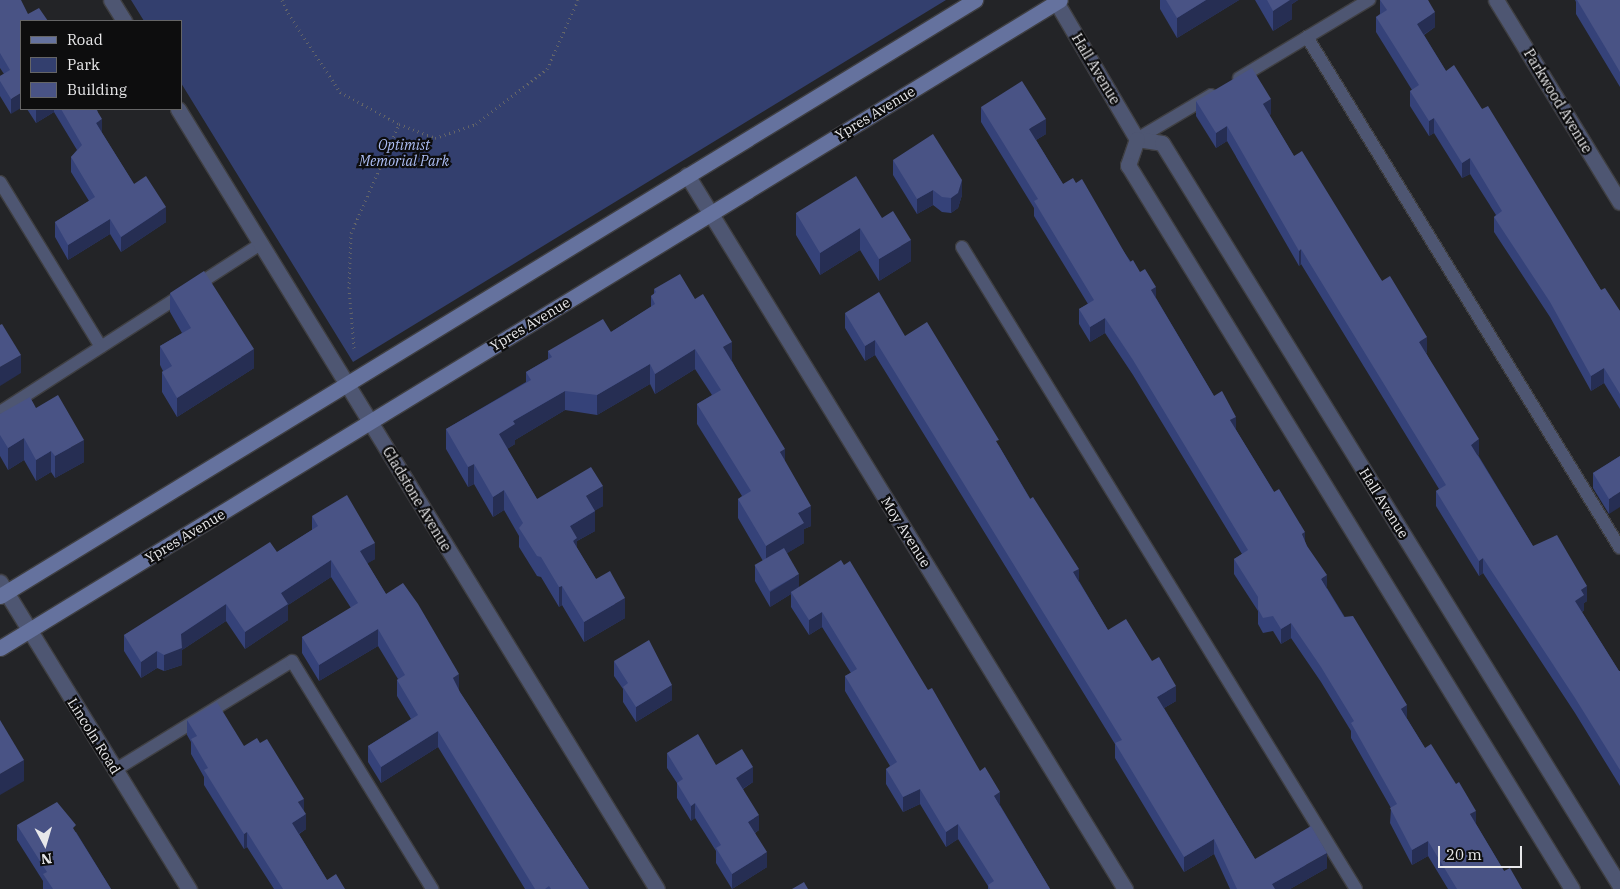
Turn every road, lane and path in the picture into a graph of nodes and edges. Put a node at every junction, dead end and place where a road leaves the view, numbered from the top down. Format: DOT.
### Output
graph roads {
  1 [pos="111,0"];
  2 [pos="282,0"];
  3 [pos="578,0"];
  4 [pos="975,0"];
  5 [pos="1370,0"];
  6 [pos="1496,0"];
  7 [pos="1057,1"];
  8 [pos="123,20"];
  9 [pos="1308,37"];
  10 [pos="179,110"];
  11 [pos="399,124"];
  12 [pos="1137,139"];
  13 [pos="687,175"];
  14 [pos="0,182"];
  15 [pos="1620,202"];
  16 [pos="710,214"];
  17 [pos="261,244"];
  18 [pos="962,247"];
  19 [pos="101,347"];
  20 [pos="354,348"];
  21 [pos="347,384"];
  22 [pos="0,412"];
  23 [pos="370,422"];
  24 [pos="1620,548"];
  25 [pos="2,590"];
  26 [pos="30,631"];
  27 [pos="0,648"];
  28 [pos="115,770"];
  29 [pos="1620,886"];
  30 [pos="189,889"];
  31 [pos="432,889"];
  32 [pos="657,889"];
  33 [pos="1125,889"];
  34 [pos="1356,889"];
  35 [pos="1572,889"];
  1 -- 8 [label="street"];
  2 -- 11 [label="path"];
  3 -- 11 [label="path"];
  4 -- 13 [label="main road"];
  5 -- 9 [label="lane"];
  6 -- 15 [label="street, Parkwood Avenue"];
  7 -- 12 [label="street, Hall Avenue"];
  7 -- 16 [label="main road, Ypres Avenue"];
  9 -- 12 [label="lane"];
  9 -- 24 [label="lane"];
  10 -- 17 [label="street, Gladstone Avenue"];
  11 -- 20 [label="path"];
  12 -- 29 [label="street, Hall Avenue"];
  12 -- 35 [label="street"];
  13 -- 16 [label="street, Moy Avenue"];
  13 -- 21 [label="main road"];
  14 -- 19 [label="lane"];
  16 -- 23 [label="main road, Ypres Avenue"];
  16 -- 33 [label="street, Moy Avenue"];
  17 -- 19 [label="lane"];
  17 -- 21 [label="street, Gladstone Avenue"];
  18 -- 34 [label="lane"];
  19 -- 22 [label="lane"];
  21 -- 23 [label="street, Gladstone Avenue"];
  21 -- 25 [label="main road"];
  23 -- 26 [label="main road, Ypres Avenue"];
  23 -- 32 [label="street, Gladstone Avenue"];
  25 -- 26 [label="street, Lincoln Road"];
  26 -- 27 [label="main road, Ypres Avenue"];
  26 -- 28 [label="street, Lincoln Road"];
  28 -- 30 [label="street, Lincoln Road"];
  28 -- 31 [label="lane"];
}
